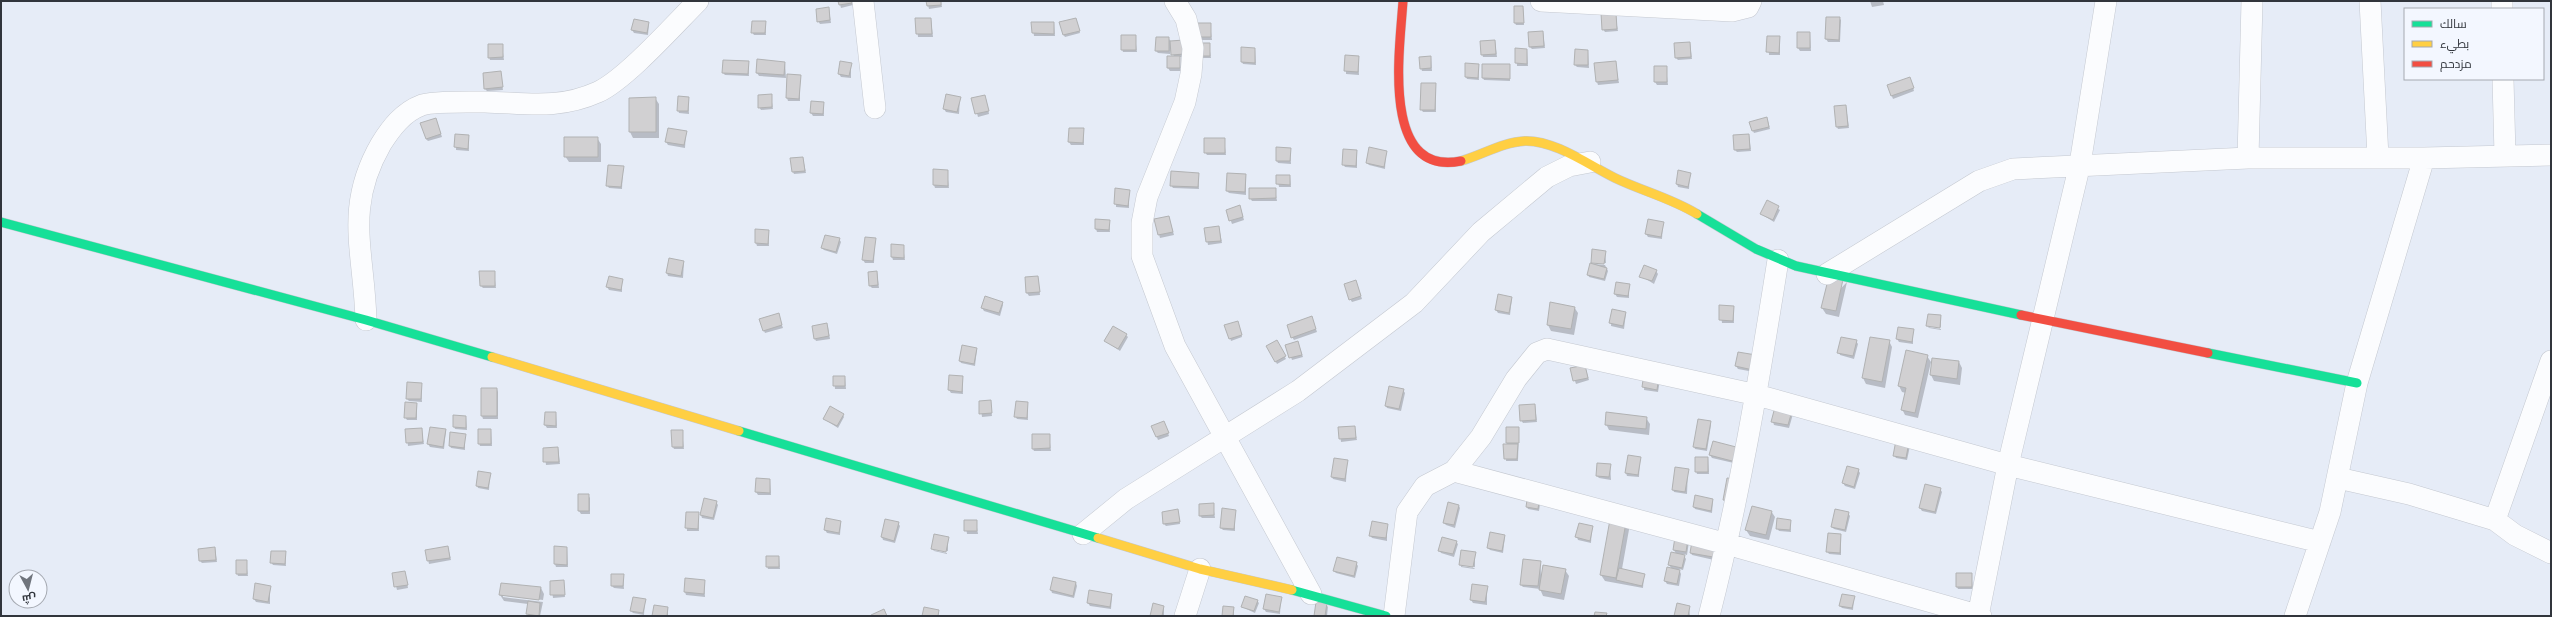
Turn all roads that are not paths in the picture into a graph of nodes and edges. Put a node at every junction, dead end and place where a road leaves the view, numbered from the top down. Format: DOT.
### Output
graph roads {
  1 [pos="698,1"];
  2 [pos="863,1"];
  3 [pos="1175,1"];
  4 [pos="1403,1"];
  5 [pos="1541,1"];
  6 [pos="1751,1"];
  7 [pos="2106,1"];
  8 [pos="2252,1"];
  9 [pos="2370,1"];
  10 [pos="2503,80"];
  11 [pos="875,108"];
  12 [pos="2505,155"];
  13 [pos="2551,155"];
  14 [pos="2378,157"];
  15 [pos="2248,158"];
  16 [pos="2424,158"];
  17 [pos="1590,162"];
  18 [pos="2080,164"];
  19 [pos="1,222"];
  20 [pos="1778,260"];
  21 [pos="1827,274"];
  22 [pos="366,320"];
  23 [pos="2043,320"];
  24 [pos="2551,361"];
  25 [pos="2357,383"];
  26 [pos="1757,395"];
  27 [pos="1224,436"];
  28 [pos="2008,465"];
  29 [pos="1454,471"];
  30 [pos="2338,478"];
  31 [pos="2495,520"];
  32 [pos="1083,534"];
  33 [pos="2320,542"];
  34 [pos="1727,544"];
  35 [pos="2551,553"];
  36 [pos="1200,569"];
  37 [pos="1311,594"];
  38 [pos="1362,612"];
  39 [pos="1184,616"];
  40 [pos="1386,616"];
  41 [pos="1394,616"];
  42 [pos="1709,616"];
  43 [pos="1979,616"];
  44 [pos="2295,616"];
  1 -- 22 [label="street"];
  2 -- 11 [label="street"];
  3 -- 27 [label="street"];
  4 -- 17 [label="street"];
  5 -- 6 [label="street"];
  7 -- 18 [label="street"];
  8 -- 15 [label="street"];
  9 -- 14 [label="street"];
  10 -- 12 [label="street"];
  12 -- 13 [label="street"];
  12 -- 16 [label="street"];
  14 -- 15 [label="street"];
  14 -- 16 [label="street"];
  15 -- 18 [label="street"];
  16 -- 25 [label="street"];
  17 -- 20 [label="street"];
  17 -- 27 [label="street"];
  18 -- 21 [label="street"];
  18 -- 23 [label="street"];
  19 -- 22 [label="street"];
  20 -- 21 [label="street"];
  20 -- 26 [label="street"];
  21 -- 23 [label="street"];
  22 -- 32 [label="street"];
  23 -- 25 [label="street"];
  23 -- 28 [label="street"];
  24 -- 31 [label="street"];
  25 -- 30 [label="street"];
  26 -- 28 [label="street"];
  26 -- 29 [label="street"];
  26 -- 34 [label="street"];
  27 -- 32 [label="street"];
  27 -- 37 [label="street"];
  28 -- 33 [label="street"];
  28 -- 43 [label="street"];
  29 -- 34 [label="street"];
  29 -- 41 [label="street"];
  30 -- 31 [label="street"];
  30 -- 33 [label="street"];
  31 -- 35 [label="street"];
  32 -- 36 [label="street"];
  33 -- 44 [label="street"];
  34 -- 42 [label="street"];
  34 -- 43 [label="street"];
  36 -- 37 [label="street"];
  36 -- 39 [label="street"];
  37 -- 38 [label="street"];
  38 -- 40 [label="street"];
}
